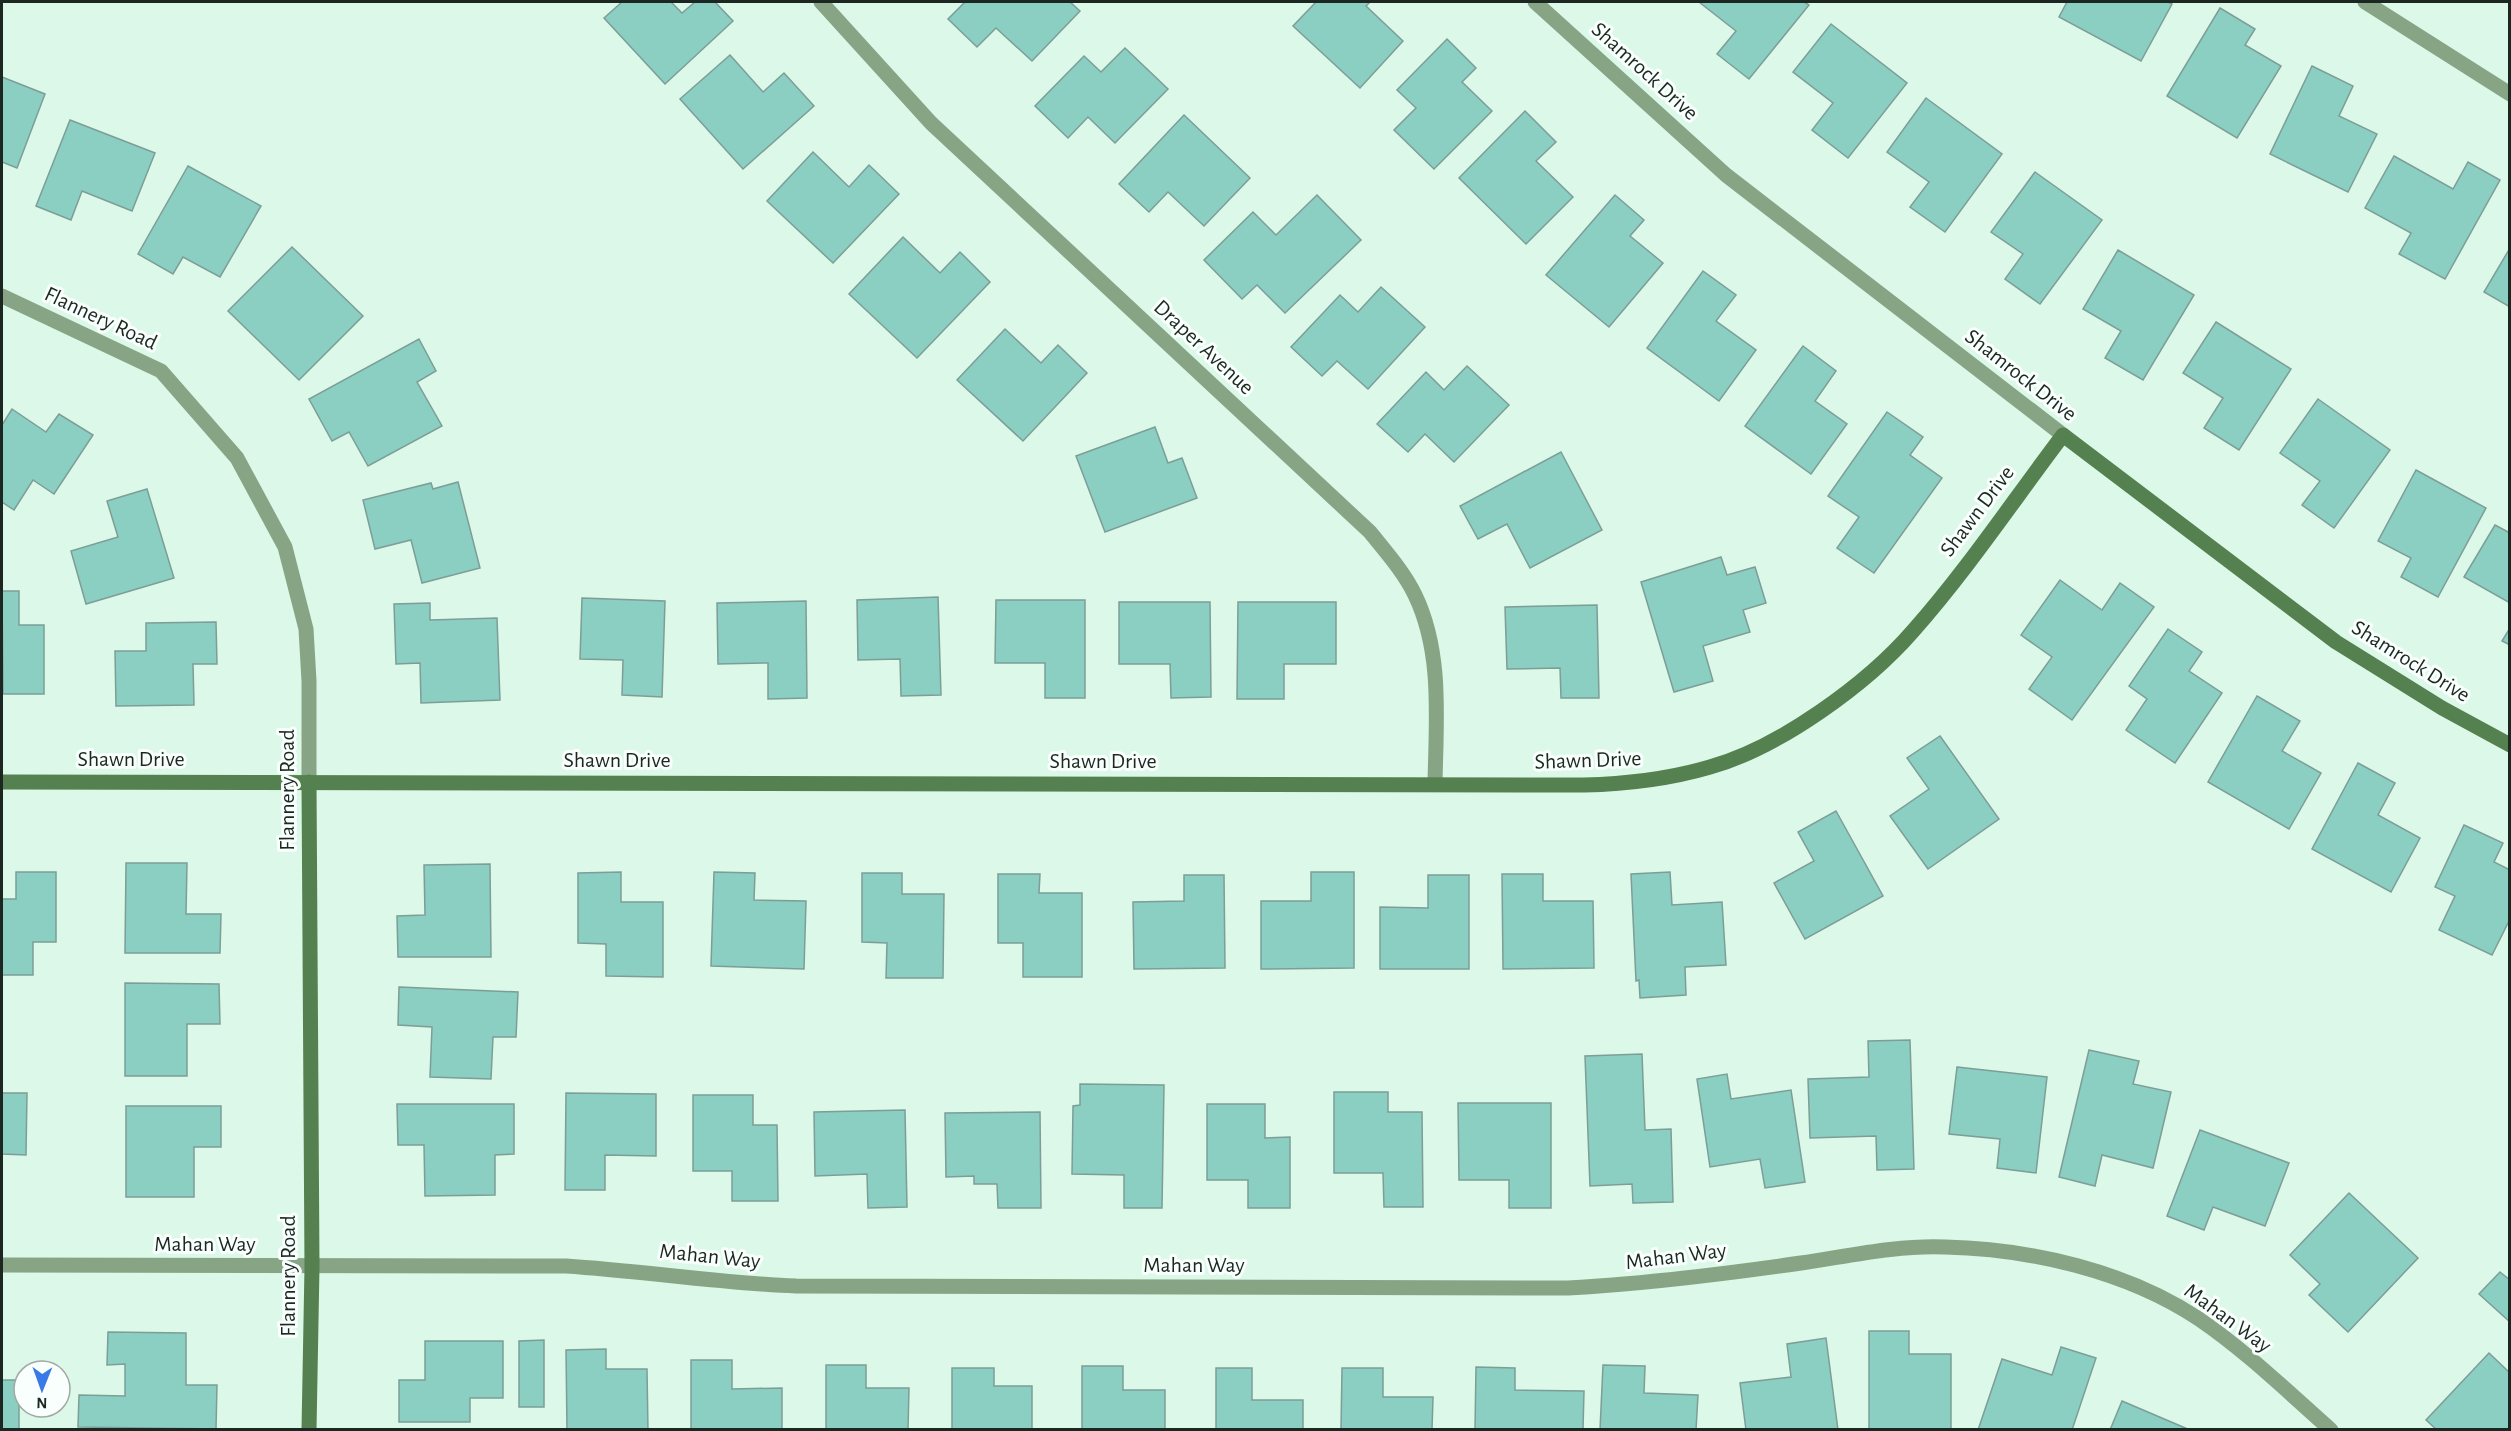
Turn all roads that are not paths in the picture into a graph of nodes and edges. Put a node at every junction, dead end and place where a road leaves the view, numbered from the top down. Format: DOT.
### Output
graph roads {
  1 [pos="821,2"];
  2 [pos="1535,2"];
  3 [pos="2365,2"];
  4 [pos="2510,94"];
  5 [pos="2,296"];
  6 [pos="2062,435"];
  7 [pos="2510,745"];
  8 [pos="2,782"];
  9 [pos="309,782"];
  10 [pos="1436,784"];
  11 [pos="2,1265"];
  12 [pos="312,1267"];
  13 [pos="309,1430"];
  14 [pos="2331,1430"];
  1 -- 10 [label="street, Draper Avenue"];
  2 -- 6 [label="street, Shamrock Drive"];
  3 -- 4 [label="street"];
  5 -- 9 [label="street, Flannery Road"];
  6 -- 7 [label="street, Shamrock Drive"];
  6 -- 10 [label="street, Shawn Drive"];
  8 -- 9 [label="street, Shawn Drive"];
  9 -- 10 [label="street, Shawn Drive"];
  9 -- 12 [label="street, Flannery Road"];
  11 -- 12 [label="street, Mahan Way"];
  12 -- 13 [label="street, Flannery Road"];
  12 -- 14 [label="street, Mahan Way"];
}
